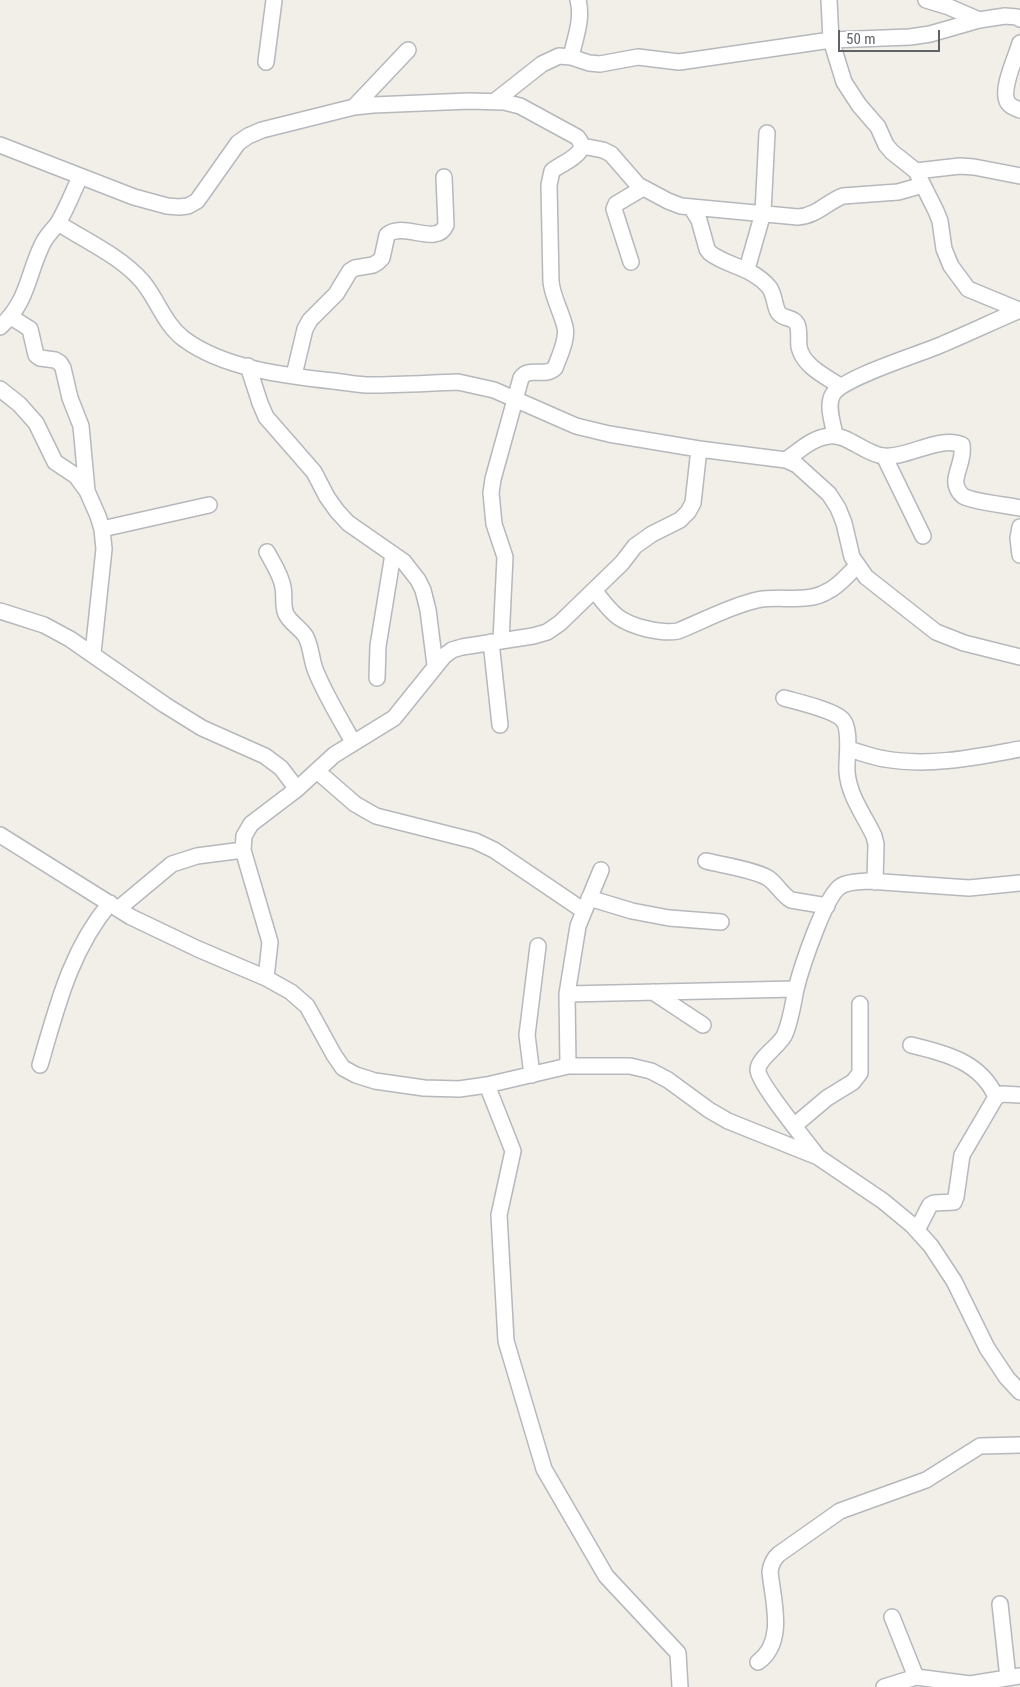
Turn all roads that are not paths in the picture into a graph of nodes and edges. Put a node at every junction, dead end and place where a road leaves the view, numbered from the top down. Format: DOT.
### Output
graph roads {
  1 [pos="274,0"];
  2 [pos="578,0"];
  3 [pos="829,0"];
  4 [pos="926,0"];
  5 [pos="1020,19"];
  6 [pos="978,20"];
  7 [pos="832,40"];
  8 [pos="1020,43"];
  9 [pos="408,50"];
  10 [pos="571,57"];
  11 [pos="266,62"];
  12 [pos="495,101"];
  13 [pos="354,107"];
  14 [pos="1020,110"];
  15 [pos="767,133"];
  16 [pos="0,145"];
  17 [pos="582,146"];
  18 [pos="916,171"];
  19 [pos="1020,176"];
  20 [pos="80,177"];
  21 [pos="444,177"];
  22 [pos="923,185"];
  23 [pos="643,188"];
  24 [pos="691,207"];
  25 [pos="763,213"];
  26 [pos="58,224"];
  27 [pos="631,262"];
  28 [pos="747,269"];
  29 [pos="1020,310"];
  30 [pos="5,322"];
  31 [pos="248,366"];
  32 [pos="294,376"];
  33 [pos="840,386"];
  34 [pos="0,389"];
  35 [pos="515,399"];
  36 [pos="836,435"];
  37 [pos="699,449"];
  38 [pos="884,456"];
  39 [pos="786,460"];
  40 [pos="87,491"];
  41 [pos="209,505"];
  42 [pos="1020,508"];
  43 [pos="1020,527"];
  44 [pos="102,529"];
  45 [pos="923,536"];
  46 [pos="267,552"];
  47 [pos="393,554"];
  48 [pos="1020,554"];
  49 [pos="857,566"];
  50 [pos="594,590"];
  51 [pos="0,611"];
  52 [pos="496,642"];
  53 [pos="93,653"];
  54 [pos="1020,657"];
  55 [pos="435,665"];
  56 [pos="377,678"];
  57 [pos="784,698"];
  58 [pos="500,725"];
  59 [pos="353,742"];
  60 [pos="848,749"];
  61 [pos="1020,749"];
  62 [pos="317,771"];
  63 [pos="297,789"];
  64 [pos="0,835"];
  65 [pos="243,850"];
  66 [pos="706,861"];
  67 [pos="601,870"];
  68 [pos="875,882"];
  69 [pos="1020,883"];
  70 [pos="587,905"];
  71 [pos="114,906"];
  72 [pos="827,906"];
  73 [pos="721,922"];
  74 [pos="538,946"];
  75 [pos="266,978"];
  76 [pos="796,989"];
  77 [pos="653,992"];
  78 [pos="567,994"];
  79 [pos="860,1004"];
  80 [pos="703,1026"];
  81 [pos="911,1045"];
  82 [pos="40,1065"];
  83 [pos="568,1066"];
  84 [pos="532,1074"];
  85 [pos="487,1085"];
  86 [pos="1020,1095"];
  87 [pos="996,1097"];
  88 [pos="795,1126"];
  89 [pos="818,1157"];
  90 [pos="916,1230"];
  91 [pos="1020,1392"];
  92 [pos="1020,1445"];
  93 [pos="1000,1604"];
  94 [pos="892,1617"];
  95 [pos="758,1662"];
  96 [pos="916,1677"];
  97 [pos="1014,1677"];
  98 [pos="960,1686"];
  99 [pos="680,1687"];
  100 [pos="884,1687"];
  1 -- 11 [label="street"];
  2 -- 10 [label="street"];
  3 -- 7 [label="street"];
  4 -- 6 [label="street"];
  5 -- 6 [label="street"];
  6 -- 7 [label="street"];
  7 -- 10 [label="street"];
  7 -- 18 [label="street"];
  8 -- 14 [label="street"];
  9 -- 13 [label="street"];
  10 -- 12 [label="street"];
  12 -- 13 [label="street"];
  12 -- 17 [label="street"];
  13 -- 20 [label="street"];
  15 -- 25 [label="street"];
  16 -- 20 [label="street"];
  17 -- 23 [label="street"];
  17 -- 35 [label="street"];
  18 -- 19 [label="street"];
  18 -- 22 [label="street"];
  20 -- 26 [label="street"];
  21 -- 32 [label="street"];
  22 -- 25 [label="street"];
  22 -- 29 [label="street"];
  23 -- 24 [label="street"];
  23 -- 27 [label="street"];
  24 -- 25 [label="street"];
  24 -- 28 [label="street"];
  25 -- 28 [label="street"];
  26 -- 30 [label="street"];
  26 -- 31 [label="street"];
  28 -- 33 [label="street"];
  29 -- 33 [label="street"];
  30 -- 40 [label="street"];
  31 -- 32 [label="street"];
  31 -- 47 [label="street"];
  32 -- 35 [label="street"];
  33 -- 36 [label="street"];
  34 -- 40 [label="street"];
  35 -- 37 [label="street"];
  35 -- 52 [label="street"];
  36 -- 38 [label="street"];
  36 -- 39 [label="street"];
  37 -- 39 [label="street"];
  37 -- 50 [label="street"];
  38 -- 42 [label="street"];
  38 -- 45 [label="street"];
  39 -- 49 [label="street"];
  40 -- 44 [label="street"];
  41 -- 44 [label="street"];
  43 -- 48 [label="street"];
  44 -- 53 [label="street"];
  46 -- 59 [label="street"];
  47 -- 55 [label="street"];
  47 -- 56 [label="street"];
  49 -- 50 [label="street"];
  49 -- 54 [label="street"];
  50 -- 52 [label="street"];
  51 -- 53 [label="street"];
  52 -- 55 [label="street"];
  52 -- 58 [label="street"];
  53 -- 63 [label="street"];
  55 -- 59 [label="street"];
  57 -- 60 [label="street"];
  59 -- 62 [label="street"];
  60 -- 61 [label="street"];
  60 -- 68 [label="street"];
  62 -- 63 [label="street"];
  62 -- 70 [label="street"];
  63 -- 65 [label="street"];
  64 -- 71 [label="street"];
  65 -- 71 [label="street"];
  65 -- 75 [label="street"];
  66 -- 72 [label="street"];
  67 -- 70 [label="street"];
  68 -- 69 [label="street"];
  68 -- 72 [label="street"];
  70 -- 73 [label="street"];
  70 -- 78 [label="street"];
  71 -- 75 [label="street"];
  71 -- 82 [label="street"];
  72 -- 76 [label="street"];
  74 -- 84 [label="street"];
  75 -- 85 [label="street"];
  76 -- 77 [label="street"];
  76 -- 88 [label="street"];
  77 -- 78 [label="street"];
  77 -- 80 [label="street"];
  78 -- 83 [label="street"];
  79 -- 88 [label="street"];
  81 -- 87 [label="street"];
  83 -- 84 [label="street"];
  83 -- 89 [label="street"];
  84 -- 85 [label="street"];
  85 -- 99 [label="street"];
  86 -- 87 [label="street"];
  87 -- 90 [label="street"];
  88 -- 89 [label="street"];
  89 -- 90 [label="street"];
  90 -- 91 [label="street"];
  92 -- 95 [label="street"];
  93 -- 97 [label="street"];
  94 -- 96 [label="street"];
  96 -- 98 [label="street"];
  96 -- 100 [label="street"];
  97 -- 98 [label="street"];
}
